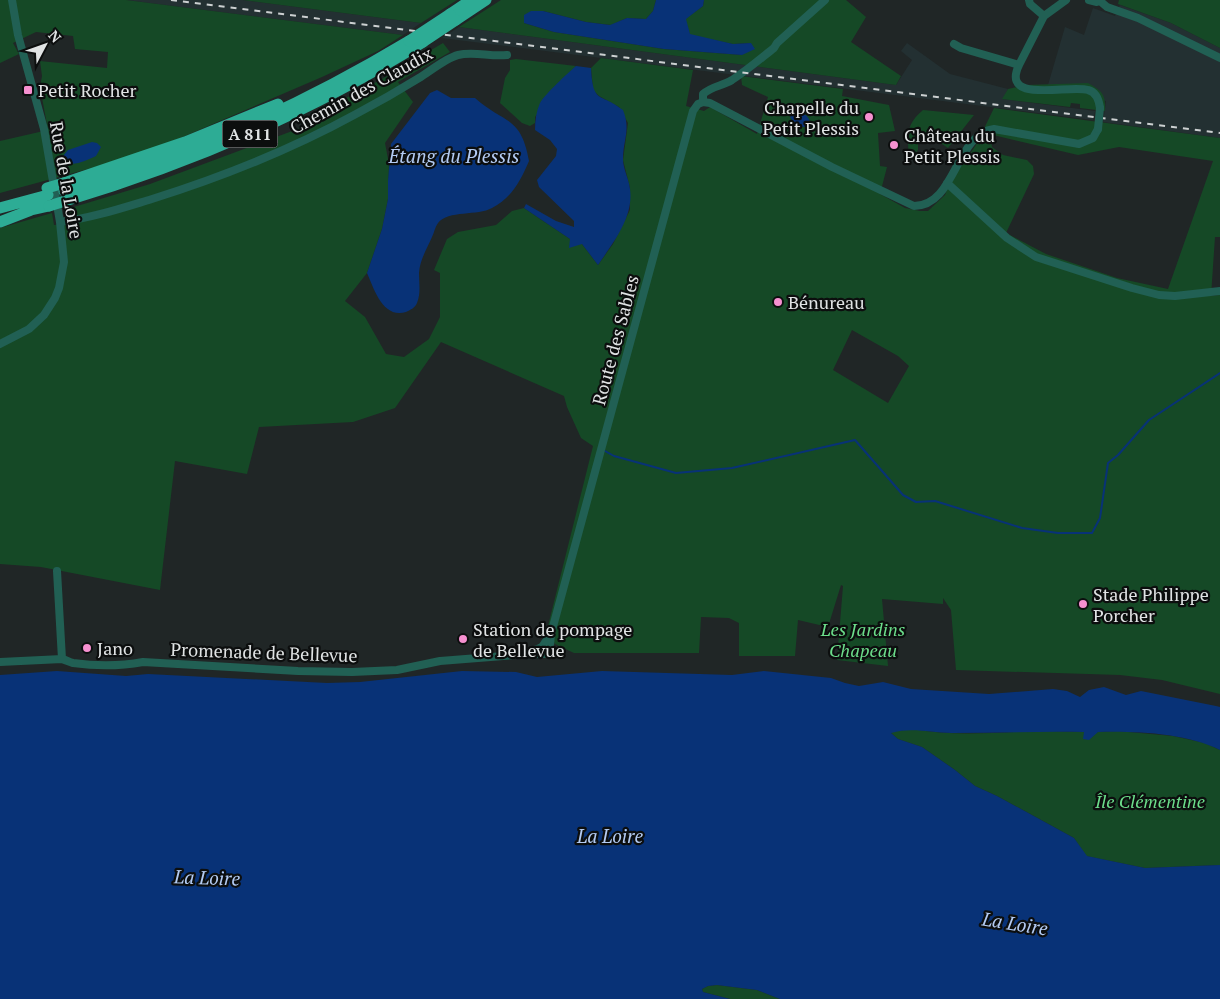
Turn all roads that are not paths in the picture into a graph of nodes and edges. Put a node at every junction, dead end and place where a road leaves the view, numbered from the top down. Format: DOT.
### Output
graph roads {
  1 [pos="12,0"];
  2 [pos="471,0"];
  3 [pos="486,0"];
  4 [pos="825,0"];
  5 [pos="1029,0"];
  6 [pos="1066,0"];
  7 [pos="1089,0"];
  8 [pos="1100,0"];
  9 [pos="1044,16"];
  10 [pos="453,17"];
  11 [pos="954,44"];
  12 [pos="507,55"];
  13 [pos="1220,58"];
  14 [pos="1019,65"];
  15 [pos="703,102"];
  16 [pos="946,183"];
  17 [pos="64,192"];
  18 [pos="48,196"];
  19 [pos="0,200"];
  20 [pos="0,208"];
  21 [pos="31,210"];
  22 [pos="0,216"];
  23 [pos="0,222"];
  24 [pos="60,222"];
  25 [pos="1220,291"];
  26 [pos="1,343"];
  27 [pos="57,571"];
  28 [pos="545,648"];
  29 [pos="62,659"];
  30 [pos="0,662"];
  1 -- 24 [label="street, Rue de la Loire"];
  2 -- 10 [label="highway, A 811"];
  3 -- 10 [label="highway, A 811"];
  4 -- 15 [label="street, Route des Sables"];
  5 -- 9 [label="street"];
  6 -- 9 [label="street"];
  7 -- 8 [label="street"];
  8 -- 13 [label="street"];
  9 -- 14 [label="street"];
  10 -- 17 [label="highway, A 811, bridge"];
  10 -- 17 [label="highway, A 811, bridge"];
  11 -- 14 [label="street"];
  12 -- 24 [label="street, Chemin des Claudix"];
  14 -- 16 [label="street, bridge"];
  15 -- 16 [label="street"];
  15 -- 28 [label="street, Route des Sables"];
  16 -- 25 [label="street"];
  17 -- 18 [label="highway, bridge"];
  17 -- 18 [label="highway, A 811, bridge"];
  18 -- 19 [label="highway"];
  18 -- 20 [label="highway, A 811"];
  18 -- 21 [label="highway, A 811"];
  21 -- 22 [label="highway, A 811"];
  21 -- 23 [label="highway"];
  24 -- 26 [label="street, Rue de la Loire"];
  27 -- 29 [label="street"];
  28 -- 29 [label="street, Promenade de Bellevue"];
  29 -- 30 [label="street, Promenade de Bellevue"];
}
